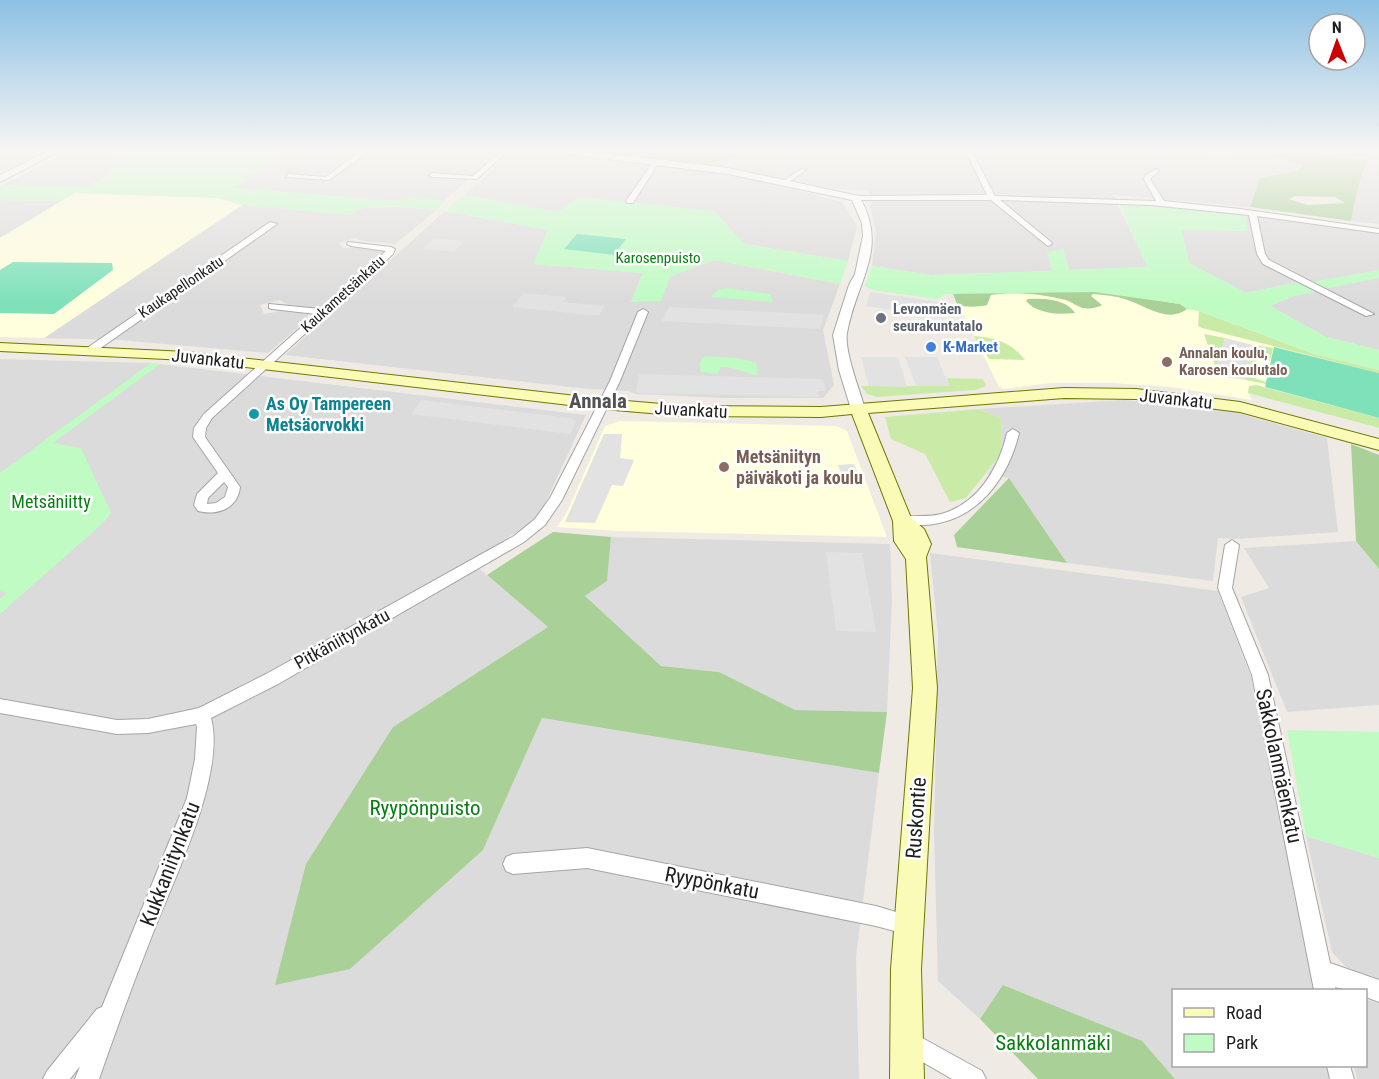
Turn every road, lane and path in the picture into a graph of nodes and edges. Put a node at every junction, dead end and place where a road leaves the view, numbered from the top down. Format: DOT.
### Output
graph roads {
  1 [pos="857,200"];
  2 [pos="996,200"];
  3 [pos="1084,200"];
  4 [pos="1160,200"];
  5 [pos="1162,204"];
  6 [pos="1253,214"];
  7 [pos="273,224"];
  8 [pos="1379,231"];
  9 [pos="351,244"];
  10 [pos="1048,244"];
  11 [pos="272,306"];
  12 [pos="322,312"];
  13 [pos="643,312"];
  14 [pos="1369,314"];
  15 [pos="0,347"];
  16 [pos="91,350"];
  17 [pos="263,365"];
  18 [pos="603,404"];
  19 [pos="858,409"];
  20 [pos="1013,433"];
  21 [pos="1379,445"];
  22 [pos="224,474"];
  23 [pos="903,521"];
  24 [pos="1232,545"];
  25 [pos="0,706"];
  26 [pos="202,715"];
  27 [pos="513,864"];
  28 [pos="909,925"];
  29 [pos="1323,981"];
  30 [pos="1379,991"];
  31 [pos="112,1009"];
  32 [pos="906,1040"];
  33 [pos="55,1079"];
  34 [pos="87,1079"];
  35 [pos="907,1079"];
  36 [pos="974,1079"];
  1 -- 19 [label="street"];
  2 -- 10 [label="street"];
  3 -- 5 [label="street"];
  4 -- 5 [label="street"];
  5 -- 6 [label="street"];
  6 -- 8 [label="street"];
  6 -- 14 [label="street"];
  7 -- 16 [label="street, Kaukapellonkatu"];
  9 -- 12 [label="street, Kaukametsänkatu"];
  11 -- 12 [label="street"];
  12 -- 17 [label="street, Kaukametsänkatu"];
  13 -- 18 [label="street, Pitkäniitynkatu"];
  15 -- 16 [label="main road, Juvankatu"];
  16 -- 17 [label="main road, Juvankatu"];
  17 -- 18 [label="main road, Juvankatu"];
  17 -- 22 [label="street, Kaukametsänkatu"];
  18 -- 19 [label="main road, Juvankatu"];
  18 -- 26 [label="street, Pitkäniitynkatu"];
  19 -- 21 [label="main road, Juvankatu"];
  19 -- 23 [label="main road, Ruskontie"];
  20 -- 23 [label="street"];
  23 -- 28 [label="main road, Ruskontie"];
  24 -- 29 [label="street, Sakkolanmäenkatu"];
  25 -- 26 [label="street, Pitkäniitynkatu"];
  26 -- 31 [label="street, Kukkaniitynkatu"];
  27 -- 28 [label="street, Ryypönkatu"];
  28 -- 32 [label="main road, Ruskontie"];
  29 -- 30 [label="street"];
  31 -- 33 [label="street, Kukkaniitynkatu"];
  31 -- 34 [label="street, Kukkaniitynkatu"];
  32 -- 35 [label="main road, Ruskontie"];
  32 -- 36 [label="street"];
}
